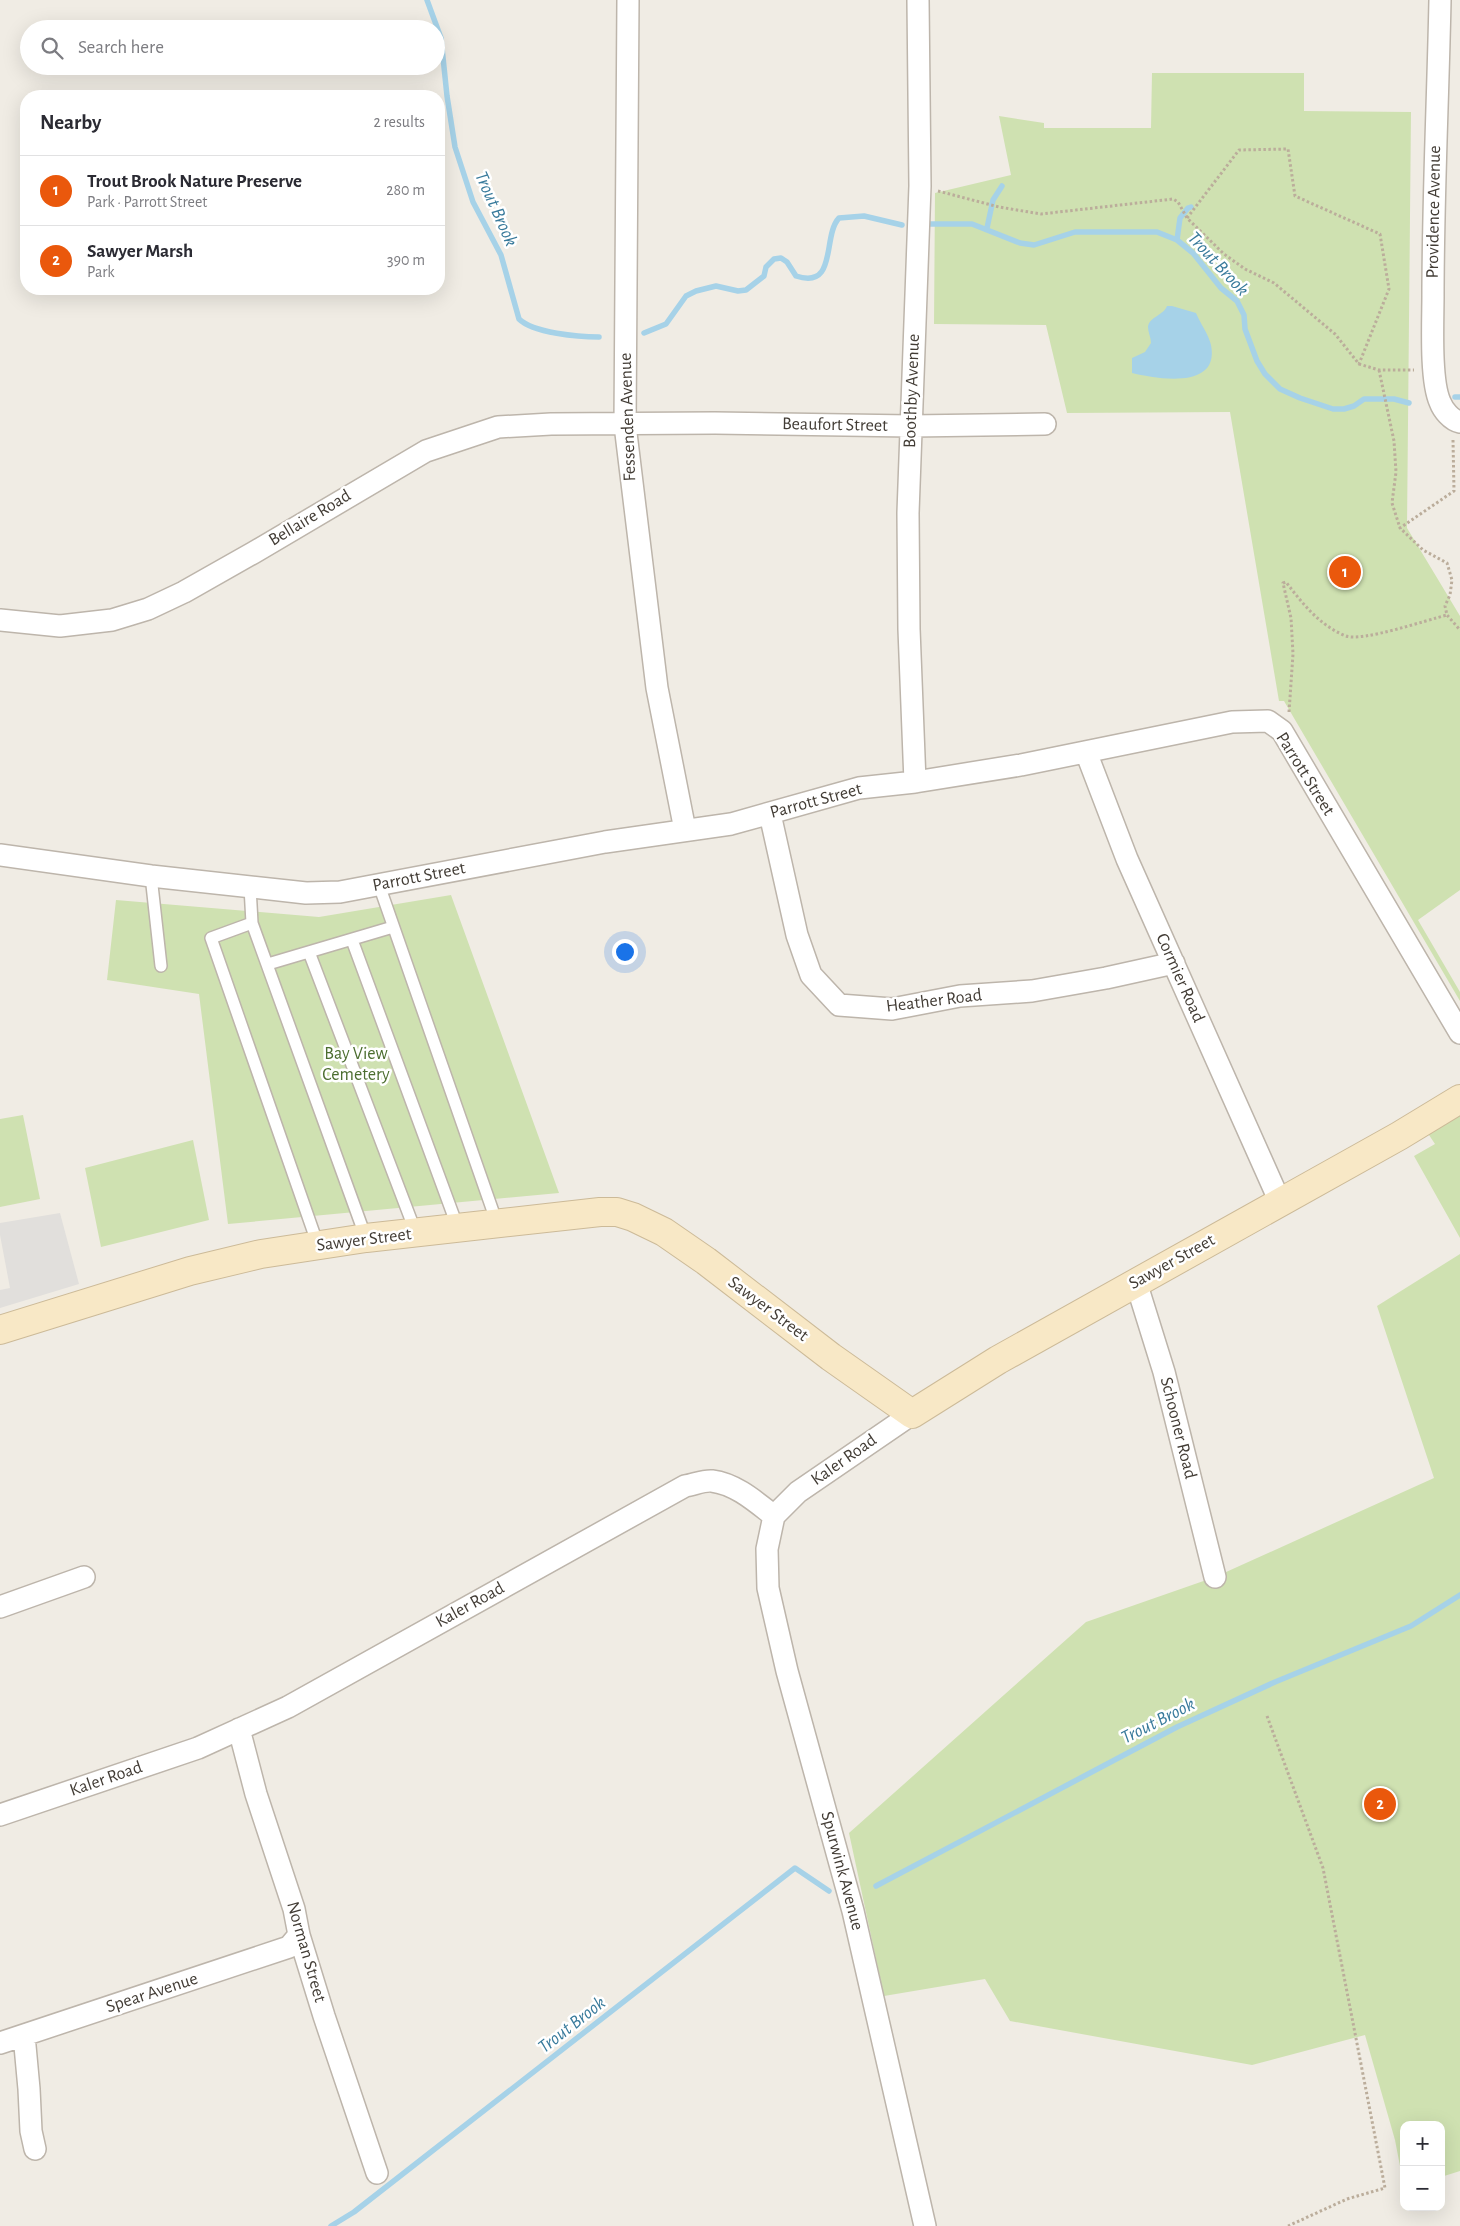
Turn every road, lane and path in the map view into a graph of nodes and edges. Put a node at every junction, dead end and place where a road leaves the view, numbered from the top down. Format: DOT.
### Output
graph roads {
  1 [pos="628,0"];
  2 [pos="918,0"];
  3 [pos="1440,0"];
  4 [pos="920,186"];
  5 [pos="1188,218"];
  6 [pos="1359,364"];
  7 [pos="1379,370"];
  8 [pos="1435,370"];
  9 [pos="1456,421"];
  10 [pos="1045,424"];
  11 [pos="625,425"];
  12 [pos="911,426"];
  13 [pos="1400,528"];
  14 [pos="1447,615"];
  15 [pos="0,620"];
  16 [pos="1460,630"];
  17 [pos="1282,731"];
  18 [pos="1086,752"];
  19 [pos="915,782"];
  20 [pos="770,814"];
  21 [pos="685,830"];
  22 [pos="0,855"];
  23 [pos="151,876"];
  24 [pos="379,885"];
  25 [pos="250,887"];
  26 [pos="252,923"];
  27 [pos="393,927"];
  28 [pos="352,940"];
  29 [pos="308,952"];
  30 [pos="268,964"];
  31 [pos="1174,964"];
  32 [pos="161,966"];
  33 [pos="1460,1033"];
  34 [pos="1460,1098"];
  35 [pos="1280,1202"];
  36 [pos="497,1223"];
  37 [pos="458,1228"];
  38 [pos="416,1233"];
  39 [pos="366,1238"];
  40 [pos="318,1245"];
  41 [pos="1136,1282"];
  42 [pos="0,1330"];
  43 [pos="912,1414"];
  44 [pos="774,1516"];
  45 [pos="84,1577"];
  46 [pos="1215,1577"];
  47 [pos="0,1607"];
  48 [pos="1267,1716"];
  49 [pos="239,1729"];
  50 [pos="0,1815"];
  51 [pos="300,1935"];
  52 [pos="24,2035"];
  53 [pos="0,2043"];
  54 [pos="35,2149"];
  55 [pos="377,2173"];
  56 [pos="925,2226"];
  57 [pos="1288,2226"];
  1 -- 11 [label="street, Fessenden Avenue"];
  2 -- 4 [label="street, Boothby Avenue"];
  3 -- 8 [label="street, Providence Avenue"];
  4 -- 5 [label="path"];
  4 -- 12 [label="street, Boothby Avenue"];
  5 -- 6 [label="path"];
  5 -- 6 [label="path"];
  6 -- 7 [label="path"];
  7 -- 8 [label="path"];
  7 -- 13 [label="path"];
  8 -- 9 [label="street, Providence Avenue"];
  9 -- 13 [label="path"];
  10 -- 12 [label="street, Beaufort Street"];
  11 -- 12 [label="street, Beaufort Street"];
  11 -- 15 [label="street, Bellaire Road"];
  11 -- 21 [label="street, Fessenden Avenue"];
  12 -- 19 [label="street, Boothby Avenue"];
  13 -- 14 [label="path"];
  14 -- 16 [label="path"];
  14 -- 17 [label="path"];
  17 -- 18 [label="street, Parrott Street"];
  17 -- 33 [label="street, Parrott Street"];
  18 -- 19 [label="street, Parrott Street"];
  18 -- 31 [label="street, Cormier Road"];
  19 -- 20 [label="street, Parrott Street"];
  20 -- 21 [label="street, Parrott Street"];
  20 -- 31 [label="street, Heather Road"];
  21 -- 24 [label="street, Parrott Street"];
  22 -- 23 [label="street, Parrott Street"];
  23 -- 25 [label="street, Parrott Street"];
  23 -- 32 [label="lane"];
  24 -- 25 [label="street, Parrott Street"];
  24 -- 27 [label="lane"];
  25 -- 26 [label="lane"];
  26 -- 30 [label="lane"];
  26 -- 40 [label="lane"];
  27 -- 28 [label="lane"];
  27 -- 36 [label="lane"];
  28 -- 29 [label="lane"];
  28 -- 37 [label="lane"];
  29 -- 30 [label="lane"];
  29 -- 38 [label="lane"];
  30 -- 39 [label="lane"];
  31 -- 35 [label="street, Cormier Road"];
  34 -- 35 [label="street, Sawyer Street"];
  35 -- 41 [label="street, Sawyer Street"];
  36 -- 37 [label="street, Sawyer Street"];
  36 -- 43 [label="street, Sawyer Street"];
  37 -- 38 [label="street, Sawyer Street"];
  38 -- 39 [label="street, Sawyer Street"];
  39 -- 40 [label="street, Sawyer Street"];
  40 -- 42 [label="street, Sawyer Street"];
  41 -- 43 [label="street, Sawyer Street"];
  41 -- 46 [label="street, Schooner Road"];
  43 -- 44 [label="street, Kaler Road"];
  44 -- 49 [label="street, Kaler Road"];
  44 -- 56 [label="street, Spurwink Avenue"];
  45 -- 47 [label="street"];
  48 -- 57 [label="path"];
  49 -- 50 [label="street, Kaler Road"];
  49 -- 51 [label="street, Norman Street"];
  51 -- 52 [label="street, Spear Avenue"];
  51 -- 55 [label="street, Norman Street"];
  52 -- 53 [label="street, Spear Avenue"];
  52 -- 54 [label="street"];
}
